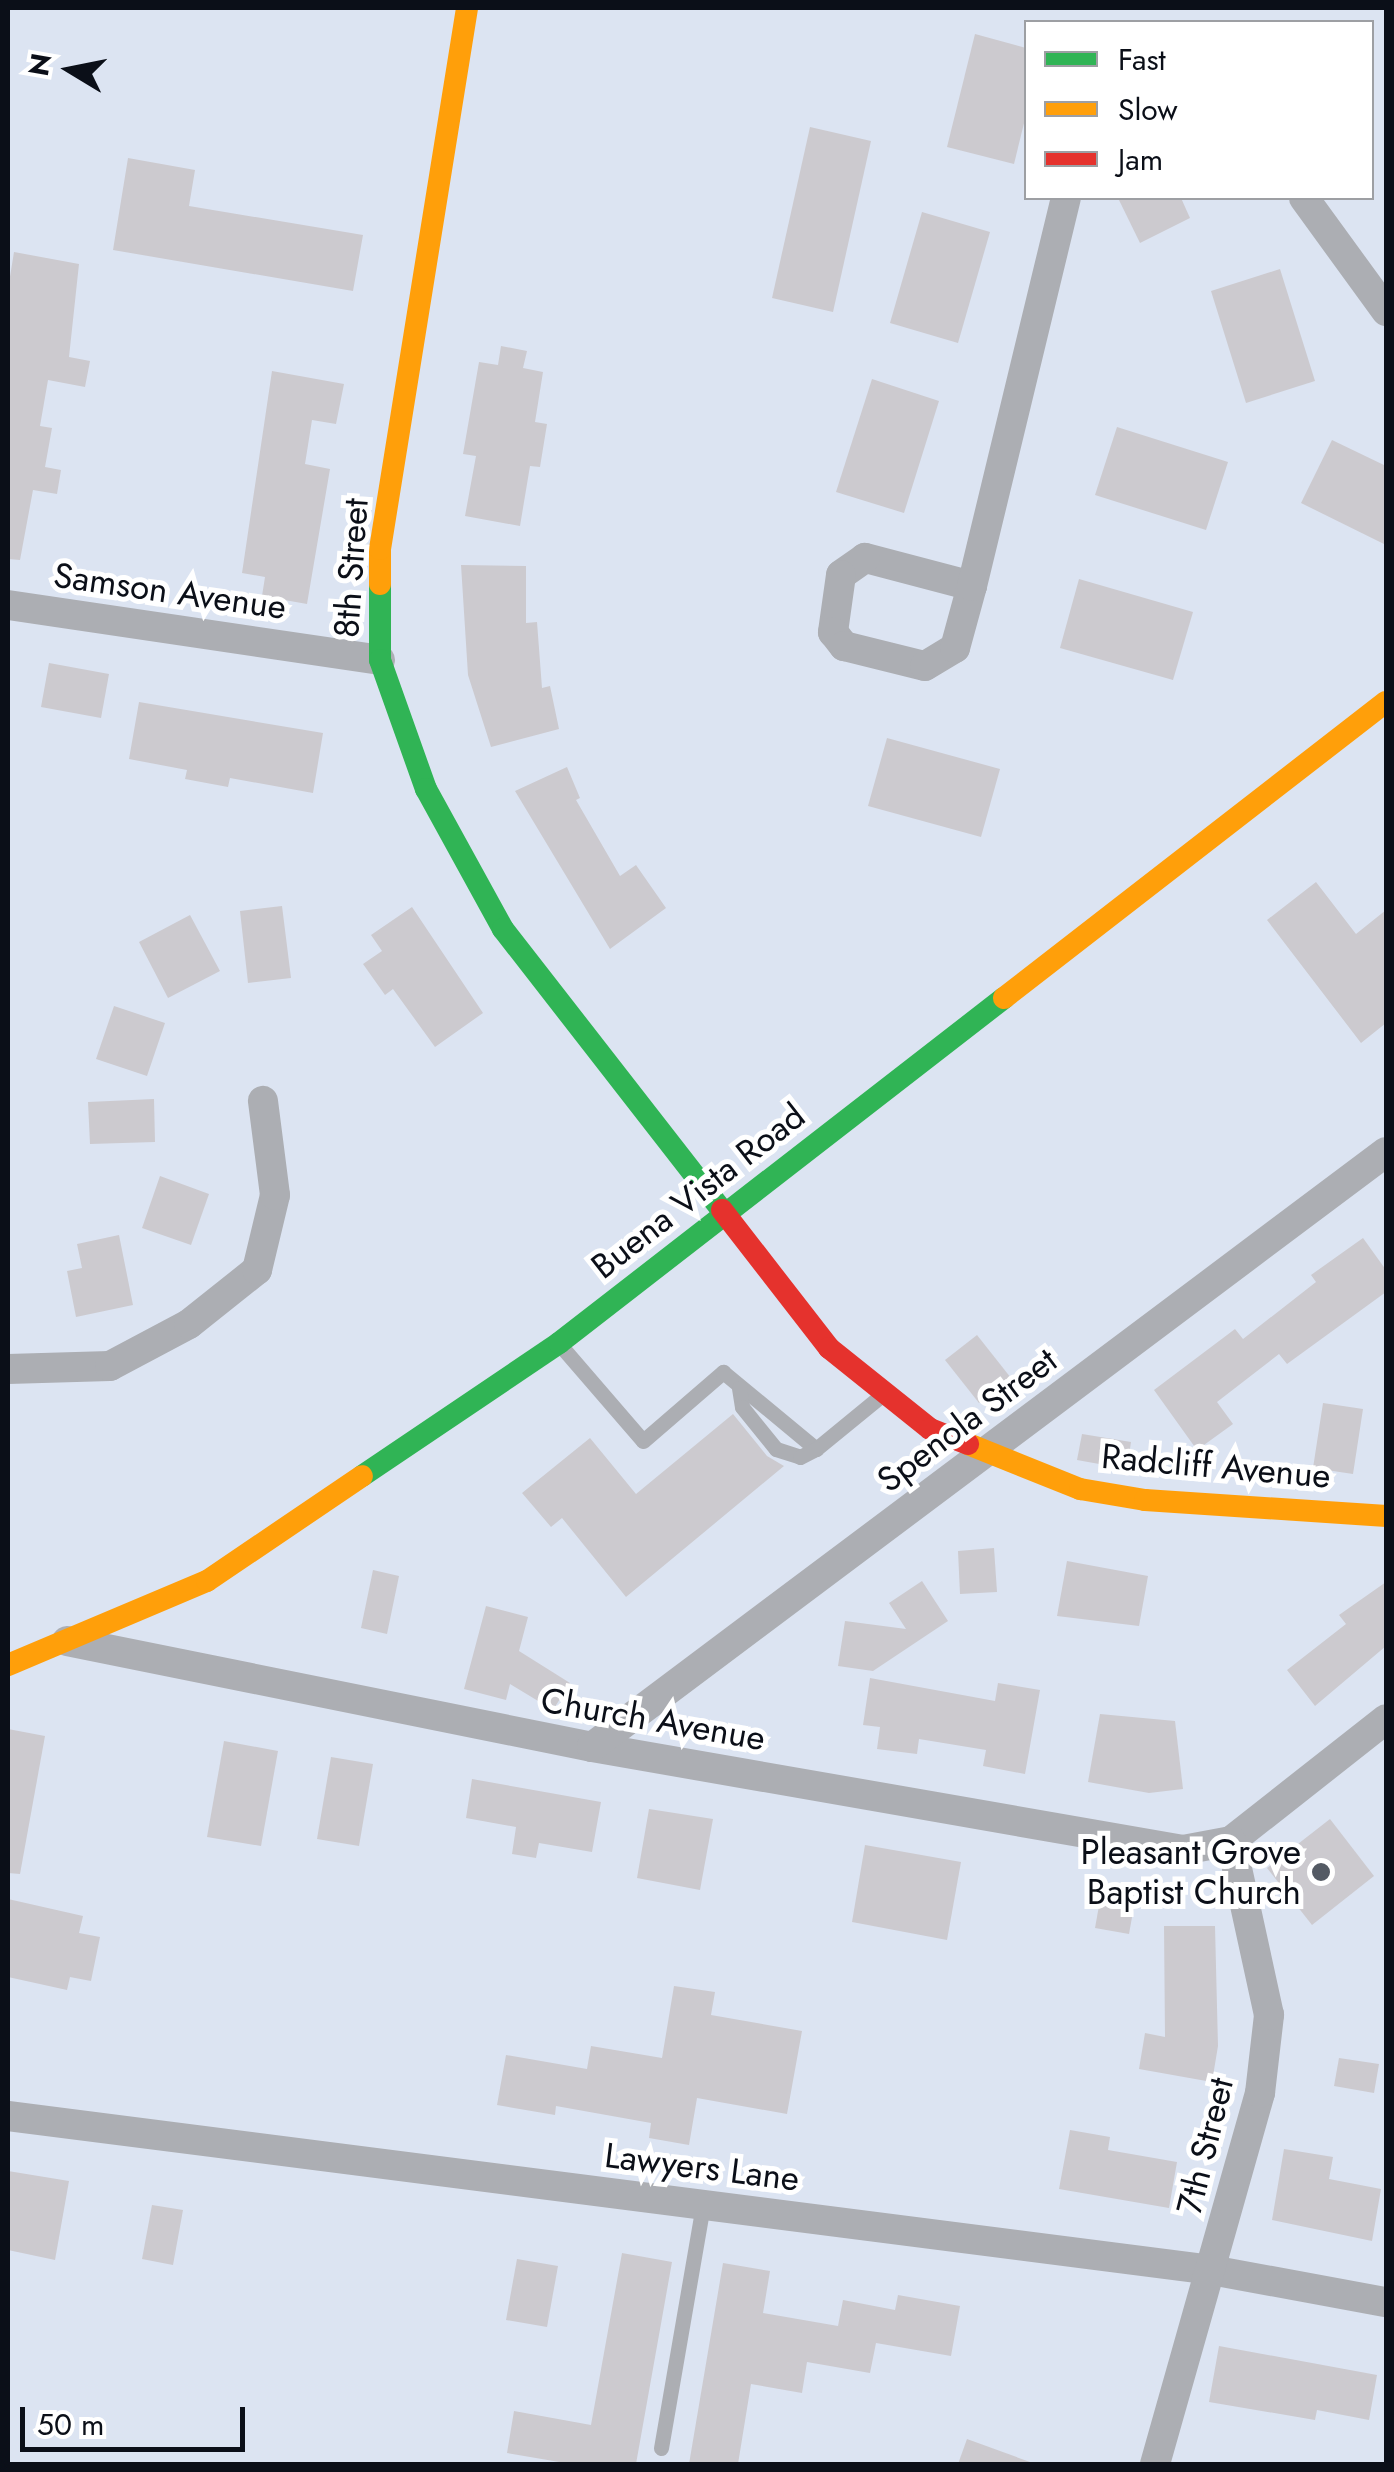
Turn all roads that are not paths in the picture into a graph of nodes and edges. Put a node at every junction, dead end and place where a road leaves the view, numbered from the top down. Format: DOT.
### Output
graph roads {
  1 [pos="467,8"];
  2 [pos="1066,200"];
  3 [pos="1305,200"];
  4 [pos="1386,310"];
  5 [pos="972,586"];
  6 [pos="8,605"];
  7 [pos="380,660"];
  8 [pos="1386,702"];
  9 [pos="264,1101"];
  10 [pos="1386,1152"];
  11 [pos="725,1216"];
  12 [pos="558,1342"];
  13 [pos="8,1369"];
  14 [pos="739,1388"];
  15 [pos="882,1395"];
  16 [pos="816,1449"];
  17 [pos="983,1455"];
  18 [pos="1386,1516"];
  19 [pos="64,1641"];
  20 [pos="8,1665"];
  21 [pos="1386,1720"];
  22 [pos="592,1747"];
  23 [pos="1231,1841"];
  24 [pos="8,2116"];
  25 [pos="703,2205"];
  26 [pos="1210,2270"];
  27 [pos="1386,2302"];
  28 [pos="662,2448"];
  29 [pos="1155,2464"];
  1 -- 7 [label="street, 8th Street"];
  2 -- 5 [label="street"];
  3 -- 4 [label="street"];
  5 -- 5 [label="street"];
  6 -- 7 [label="street, Samson Avenue"];
  7 -- 11 [label="street, 8th Street"];
  8 -- 11 [label="street, Buena Vista Road"];
  9 -- 13 [label="street"];
  10 -- 17 [label="street, Spenola Street"];
  11 -- 12 [label="street, Buena Vista Road"];
  11 -- 15 [label="street, Radcliff Avenue"];
  12 -- 14 [label="lane"];
  12 -- 19 [label="street, Buena Vista Road"];
  14 -- 16 [label="lane"];
  14 -- 16 [label="lane"];
  15 -- 16 [label="lane"];
  15 -- 17 [label="street, Radcliff Avenue"];
  17 -- 18 [label="street, Radcliff Avenue"];
  17 -- 22 [label="street, Spenola Street"];
  19 -- 20 [label="street, Buena Vista Road"];
  19 -- 22 [label="street, Church Avenue"];
  21 -- 23 [label="street"];
  22 -- 23 [label="street, Church Avenue"];
  23 -- 26 [label="street, 7th Street"];
  24 -- 25 [label="street, Lawyers Lane"];
  25 -- 26 [label="street, Lawyers Lane"];
  25 -- 28 [label="lane"];
  26 -- 27 [label="street, Lawyers Lane"];
  26 -- 29 [label="street, 7th Street"];
}
